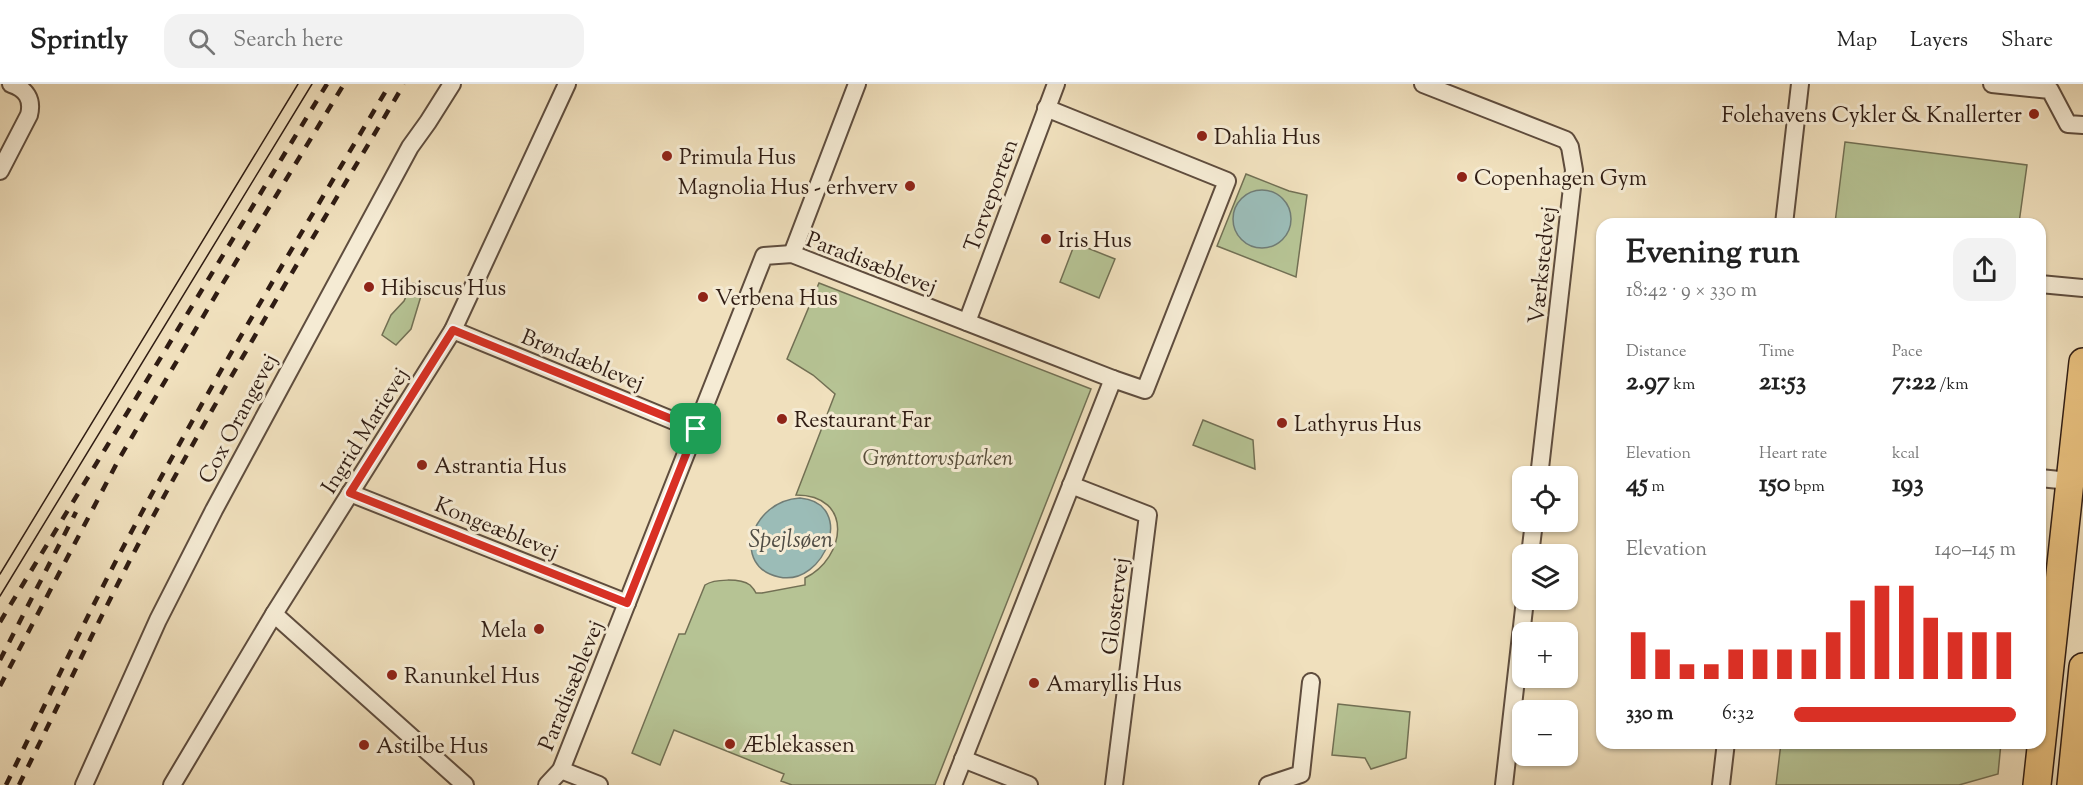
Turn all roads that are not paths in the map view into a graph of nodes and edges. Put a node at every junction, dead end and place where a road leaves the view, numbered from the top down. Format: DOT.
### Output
graph roads {
  1 [pos="11,84"];
  2 [pos="452,84"];
  3 [pos="567,84"];
  4 [pos="857,84"];
  5 [pos="1056,84"];
  6 [pos="1423,84"];
  7 [pos="1800,84"];
  8 [pos="1992,84"];
  9 [pos="1046,108"];
  10 [pos="2083,125"];
  11 [pos="0,171"];
  12 [pos="1785,218"];
  13 [pos="792,254"];
  14 [pos="2046,285"];
  15 [pos="2083,288"];
  16 [pos="967,322"];
  17 [pos="453,330"];
  18 [pos="2083,362"];
  19 [pos="1113,379"];
  20 [pos="696,429"];
  21 [pos="1540,466"];
  22 [pos="2046,479"];
  23 [pos="2069,481"];
  24 [pos="1071,485"];
  25 [pos="350,493"];
  26 [pos="627,603"];
  27 [pos="1525,610"];
  28 [pos="274,614"];
  29 [pos="2046,665"];
  30 [pos="2083,667"];
  31 [pos="1311,682"];
  32 [pos="1725,749"];
  33 [pos="2040,749"];
  34 [pos="963,759"];
  35 [pos="561,770"];
  36 [pos="84,785"];
  37 [pos="172,785"];
  38 [pos="465,785"];
  39 [pos="547,785"];
  40 [pos="599,785"];
  41 [pos="953,785"];
  42 [pos="1029,785"];
  43 [pos="1114,785"];
  44 [pos="1268,785"];
  45 [pos="1504,785"];
  46 [pos="1721,785"];
  47 [pos="2037,785"];
  48 [pos="2071,785"];
  1 -- 11 [label="street"];
  2 -- 36 [label="street, Cox Orangevej"];
  3 -- 17 [label="street, Ingrid Marievej"];
  4 -- 13 [label="street"];
  5 -- 9 [label="street, Torveporten"];
  6 -- 21 [label="street, Værkstedvej"];
  7 -- 12 [label="street"];
  8 -- 10 [label="street"];
  9 -- 16 [label="street, Torveporten"];
  9 -- 19 [label="street, Paradisæblevej"];
  13 -- 16 [label="street, Paradisæblevej"];
  13 -- 20 [label="street, Paradisæblevej"];
  14 -- 15 [label="street"];
  16 -- 19 [label="street, Paradisæblevej"];
  17 -- 20 [label="street, Brøndæblevej"];
  17 -- 25 [label="street, Ingrid Marievej"];
  18 -- 23 [label="main road"];
  19 -- 24 [label="street"];
  20 -- 26 [label="street, Paradisæblevej"];
  22 -- 23 [label="street"];
  23 -- 29 [label="main road"];
  24 -- 34 [label="street"];
  24 -- 43 [label="street, Glostervej"];
  25 -- 26 [label="street, Kongeæblevej"];
  25 -- 28 [label="street, Ingrid Marievej"];
  26 -- 35 [label="street, Paradisæblevej"];
  27 -- 45 [label="street"];
  28 -- 37 [label="street, Ingrid Marievej"];
  28 -- 38 [label="street"];
  30 -- 48 [label="main road"];
  31 -- 44 [label="street"];
  32 -- 46 [label="street"];
  33 -- 47 [label="main road"];
  34 -- 41 [label="street"];
  34 -- 42 [label="street"];
  35 -- 39 [label="street"];
  35 -- 40 [label="street, Paradisæblevej"];
}
